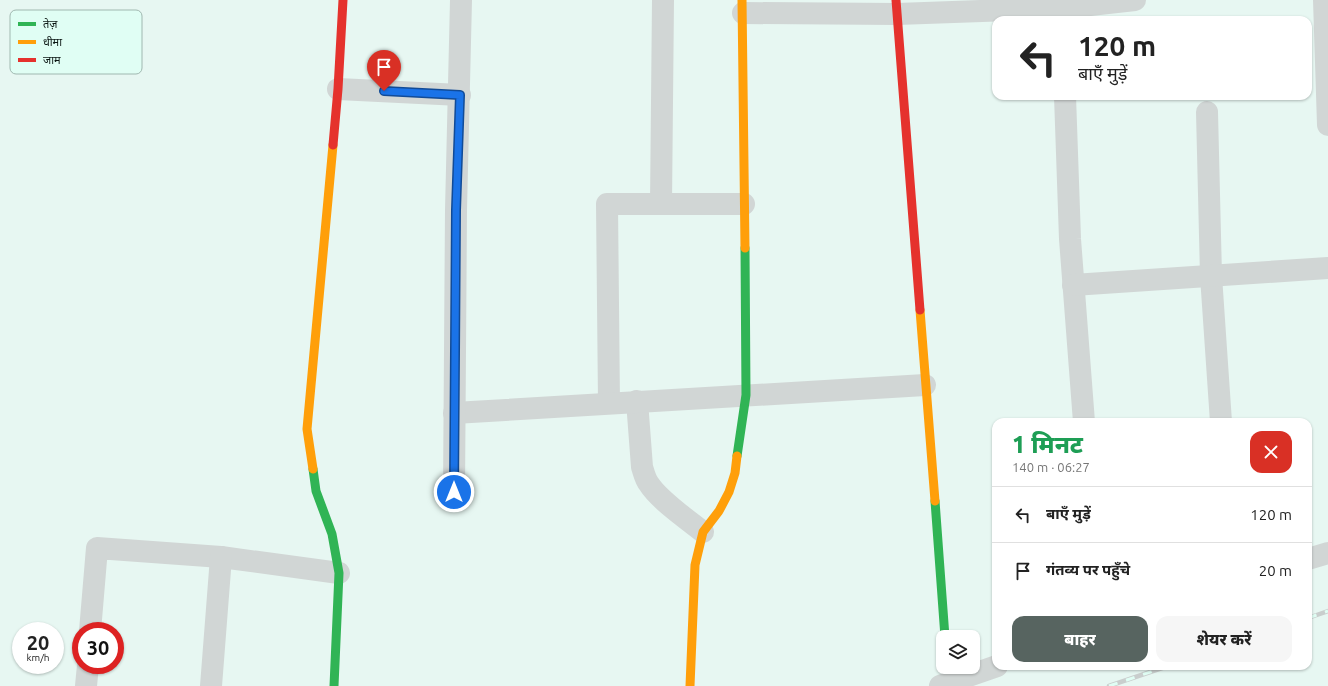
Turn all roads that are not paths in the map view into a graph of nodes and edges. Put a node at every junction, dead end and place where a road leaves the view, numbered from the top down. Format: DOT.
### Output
graph roads {
  1 [pos="343,0"];
  2 [pos="461,0"];
  3 [pos="663,0"];
  4 [pos="1135,0"];
  5 [pos="1324,0"];
  6 [pos="743,6"];
  7 [pos="896,7"];
  8 [pos="1062,9"];
  9 [pos="338,90"];
  10 [pos="460,95"];
  11 [pos="1065,100"];
  12 [pos="1207,112"];
  13 [pos="1328,125"];
  14 [pos="661,204"];
  15 [pos="744,204"];
  16 [pos="1328,268"];
  17 [pos="1211,276"];
  18 [pos="1073,284"];
  19 [pos="925,385"];
  20 [pos="746,395"];
  21 [pos="637,401"];
  22 [pos="609,403"];
  23 [pos="454,413"];
  24 [pos="1084,418"];
  25 [pos="1221,418"];
  26 [pos="454,492"];
  27 [pos="703,532"];
  28 [pos="1328,553"];
  29 [pos="221,557"];
  30 [pos="1312,558"];
  31 [pos="339,573"];
  32 [pos="91,622"];
  33 [pos="944,630"];
  34 [pos="992,667"];
  35 [pos="87,674"];
  36 [pos="945,679"];
  37 [pos="86,686"];
  38 [pos="211,686"];
  39 [pos="334,686"];
  40 [pos="690,686"];
  1 -- 9 [label="street"];
  2 -- 10 [label="street"];
  3 -- 14 [label="street"];
  4 -- 8 [label="street"];
  5 -- 13 [label="street"];
  6 -- 7 [label="street"];
  6 -- 15 [label="street"];
  7 -- 8 [label="street"];
  7 -- 19 [label="street"];
  9 -- 10 [label="street"];
  9 -- 31 [label="street"];
  10 -- 23 [label="street"];
  11 -- 18 [label="street"];
  12 -- 17 [label="street"];
  14 -- 15 [label="street"];
  14 -- 22 [label="street"];
  15 -- 20 [label="street"];
  16 -- 17 [label="street"];
  17 -- 18 [label="street"];
  17 -- 25 [label="street"];
  18 -- 24 [label="street"];
  19 -- 20 [label="street"];
  19 -- 33 [label="street"];
  20 -- 21 [label="street"];
  20 -- 27 [label="street"];
  21 -- 22 [label="street"];
  21 -- 27 [label="street"];
  22 -- 23 [label="street"];
  23 -- 26 [label="street"];
  27 -- 40 [label="street"];
  28 -- 30 [label="street"];
  29 -- 31 [label="street"];
  29 -- 32 [label="street"];
  29 -- 38 [label="street"];
  31 -- 39 [label="street"];
  34 -- 36 [label="street"];
  35 -- 37 [label="street"];
}
